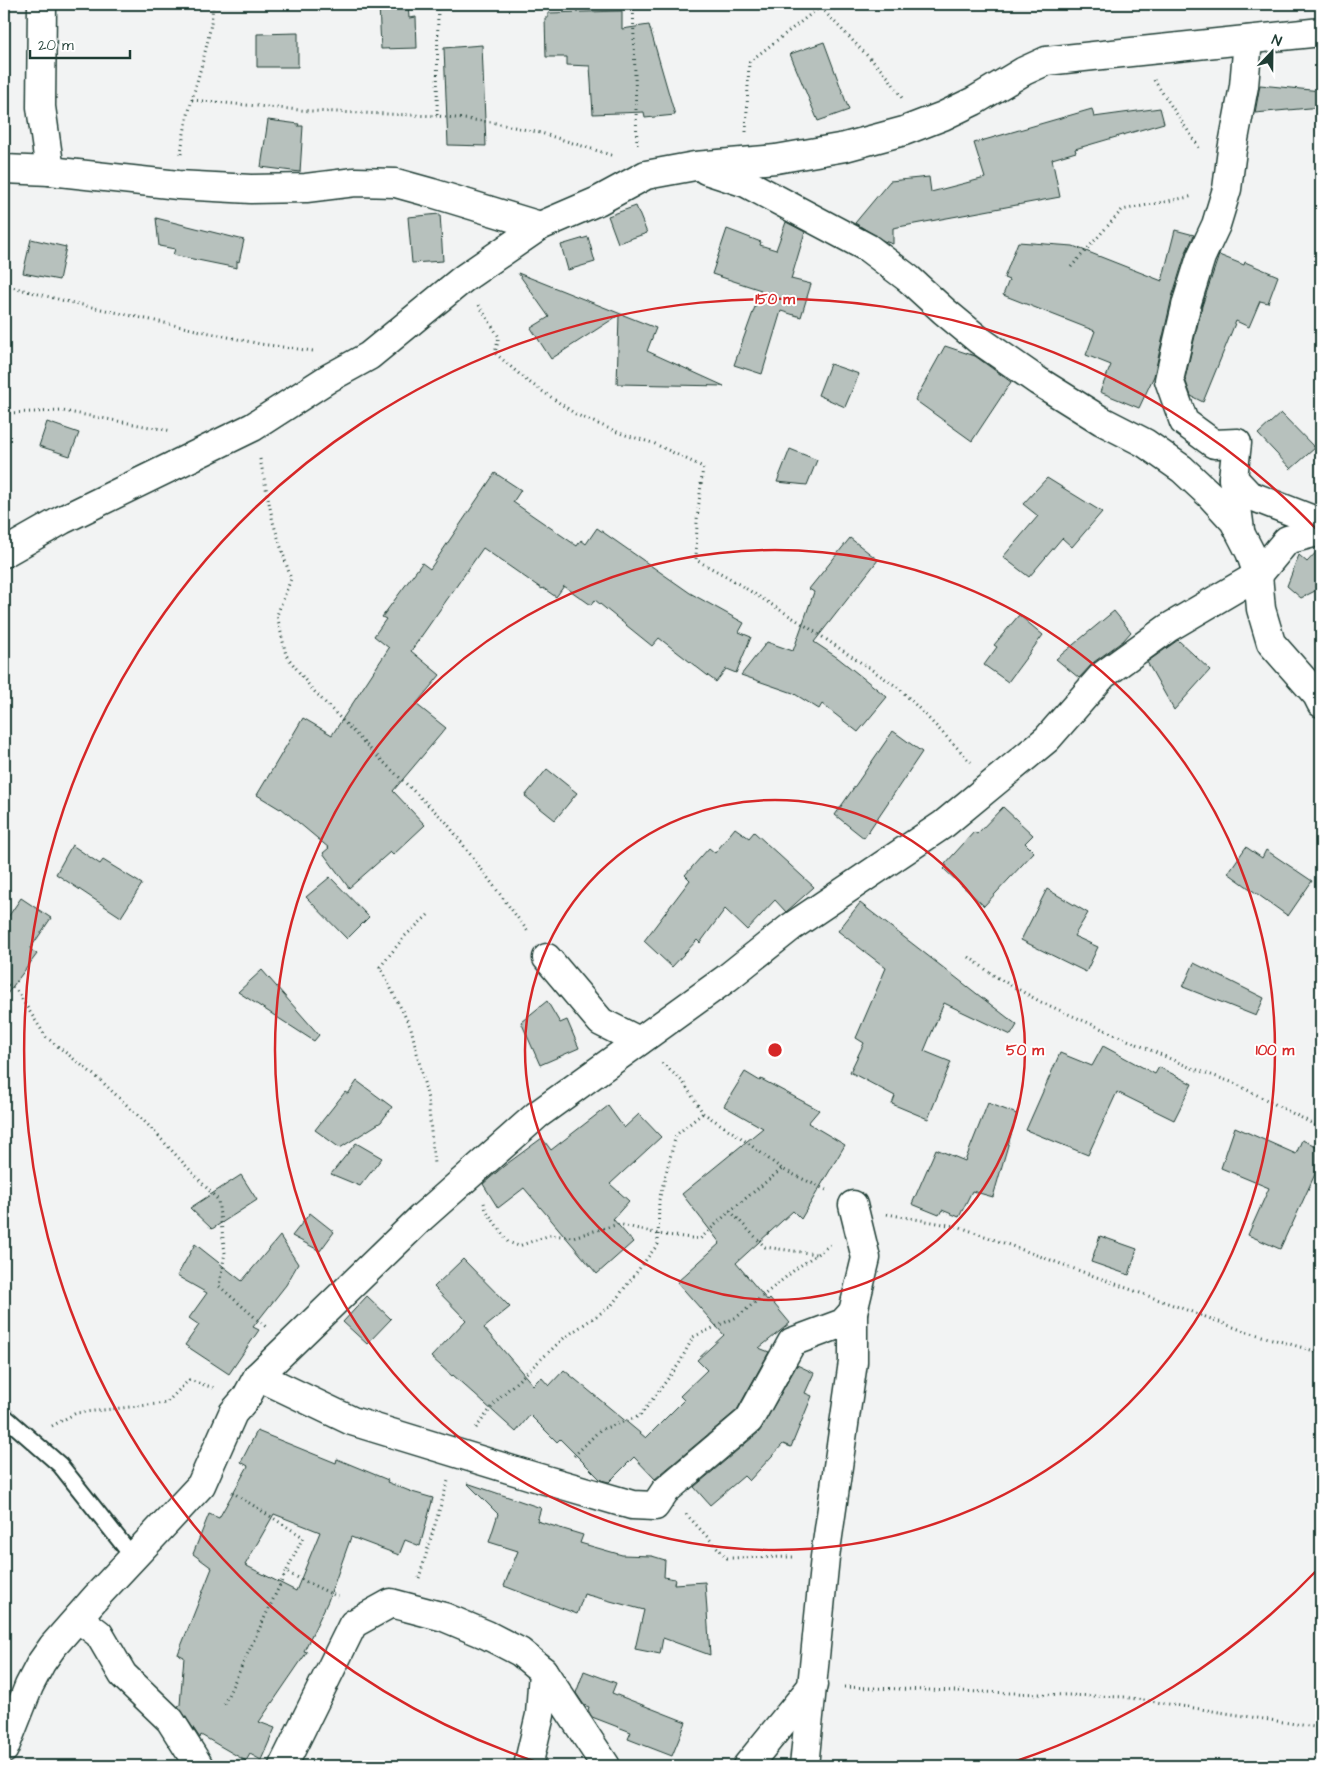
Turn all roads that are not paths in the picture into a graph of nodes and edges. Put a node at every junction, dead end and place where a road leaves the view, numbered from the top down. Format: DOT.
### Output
graph roads {
  1 [pos="42,4"];
  2 [pos="1321,32"];
  3 [pos="1248,40"];
  4 [pos="695,166"];
  5 [pos="4,169"];
  6 [pos="50,172"];
  7 [pos="540,226"];
  8 [pos="1233,478"];
  9 [pos="1321,523"];
  10 [pos="1321,531"];
  11 [pos="1241,534"];
  12 [pos="4,552"];
  13 [pos="1258,575"];
  14 [pos="1321,703"];
  15 [pos="547,958"];
  16 [pos="639,1041"];
  17 [pos="856,1215"];
  18 [pos="853,1312"];
  19 [pos="252,1387"];
  20 [pos="4,1416"];
  21 [pos="133,1557"];
  22 [pos="78,1618"];
  23 [pos="543,1671"];
  24 [pos="813,1685"];
  25 [pos="4,1750"];
  26 [pos="199,1766"];
  27 [pos="283,1766"];
  28 [pos="528,1766"];
  29 [pos="606,1766"];
  30 [pos="747,1766"];
  31 [pos="804,1766"];
  1 -- 6 [label="street"];
  2 -- 3 [label="street"];
  3 -- 4 [label="street"];
  3 -- 8 [label="street"];
  4 -- 7 [label="street"];
  4 -- 11 [label="street"];
  5 -- 6 [label="street"];
  6 -- 7 [label="street"];
  7 -- 12 [label="street"];
  8 -- 9 [label="street"];
  8 -- 11 [label="street"];
  10 -- 13 [label="street"];
  11 -- 13 [label="street"];
  13 -- 14 [label="street"];
  13 -- 16 [label="street"];
  15 -- 16 [label="street"];
  16 -- 19 [label="street"];
  17 -- 18 [label="street"];
  18 -- 19 [label="street"];
  18 -- 24 [label="street"];
  19 -- 21 [label="street"];
  20 -- 21 [label="lane"];
  21 -- 22 [label="street"];
  22 -- 25 [label="street"];
  22 -- 26 [label="street"];
  23 -- 27 [label="street"];
  23 -- 28 [label="street"];
  23 -- 29 [label="street"];
  24 -- 30 [label="street"];
  24 -- 31 [label="street"];
}
